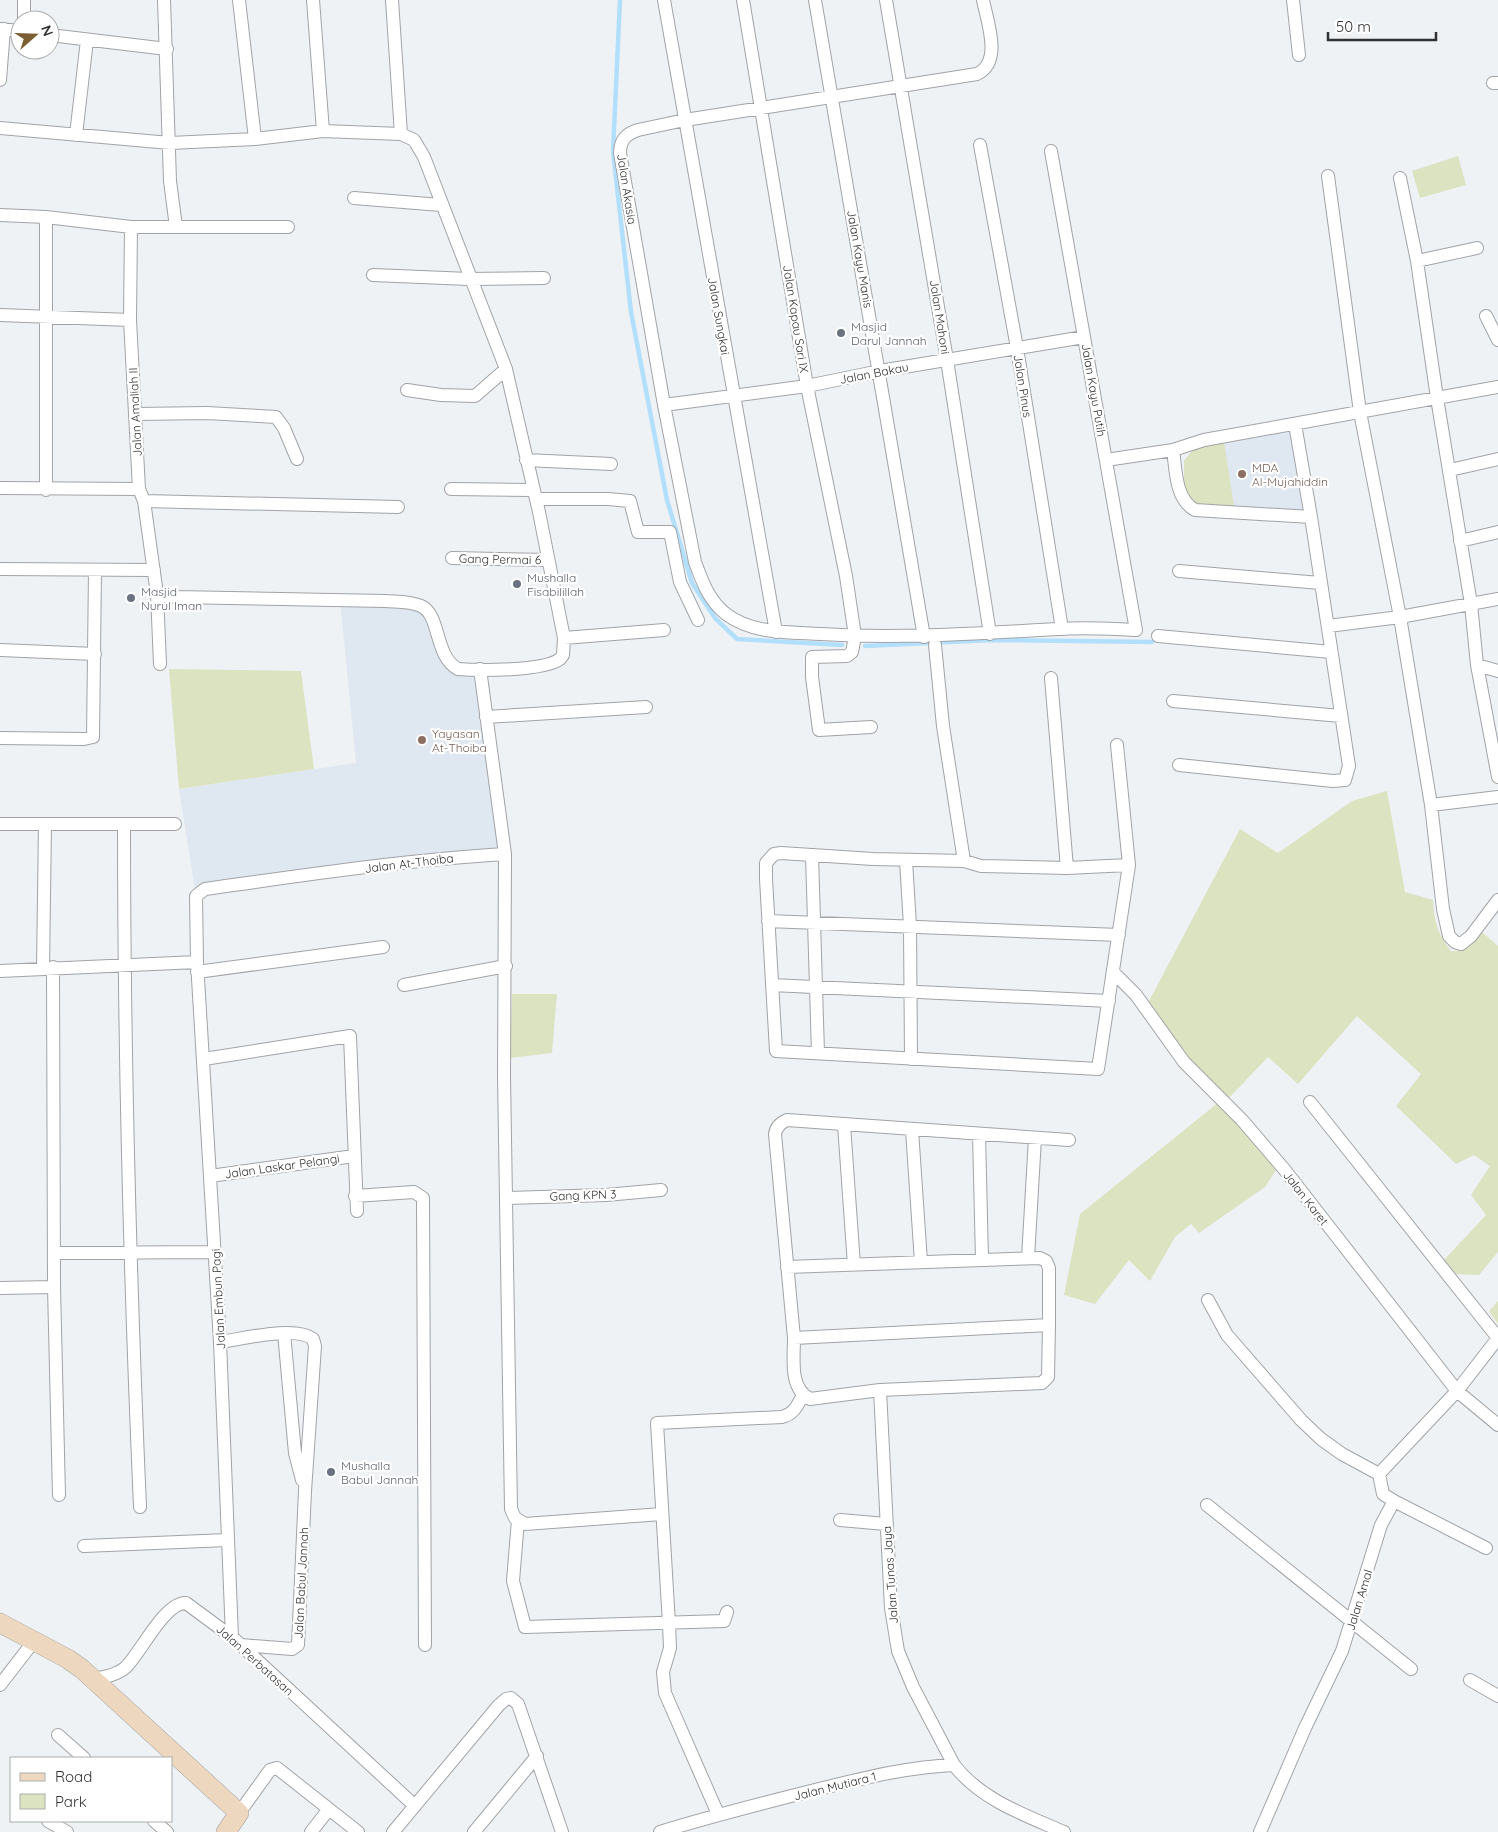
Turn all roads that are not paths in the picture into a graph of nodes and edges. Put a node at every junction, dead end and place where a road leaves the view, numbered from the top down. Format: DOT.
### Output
graph roads {
  1 [pos="164,0"];
  2 [pos="239,0"];
  3 [pos="313,0"];
  4 [pos="392,0"];
  5 [pos="664,0"];
  6 [pos="743,0"];
  7 [pos="815,0"];
  8 [pos="886,0"];
  9 [pos="983,0"];
  10 [pos="1293,0"];
  11 [pos="2,29"];
  12 [pos="60,36"];
  13 [pos="87,40"];
  14 [pos="167,49"];
  15 [pos="1299,55"];
  16 [pos="0,80"];
  17 [pos="902,86"];
  18 [pos="831,97"];
  19 [pos="761,107"];
  20 [pos="685,120"];
  21 [pos="0,128"];
  22 [pos="323,131"];
  23 [pos="401,134"];
  24 [pos="76,135"];
  25 [pos="255,139"];
  26 [pos="170,143"];
  27 [pos="980,145"];
  28 [pos="1051,151"];
  29 [pos="1328,176"];
  30 [pos="1400,178"];
  31 [pos="354,198"];
  32 [pos="441,205"];
  33 [pos="0,215"];
  34 [pos="46,217"];
  35 [pos="131,227"];
  36 [pos="176,227"];
  37 [pos="288,227"];
  38 [pos="1477,248"];
  39 [pos="1417,261"];
  40 [pos="373,276"];
  41 [pos="544,278"];
  42 [pos="469,279"];
  43 [pos="0,315"];
  44 [pos="1486,316"];
  45 [pos="45,318"];
  46 [pos="130,320"];
  47 [pos="1084,337"];
  48 [pos="1498,340"];
  49 [pos="1017,348"];
  50 [pos="947,360"];
  51 [pos="506,369"];
  52 [pos="880,371"];
  53 [pos="807,386"];
  54 [pos="1498,387"];
  55 [pos="407,390"];
  56 [pos="734,397"];
  57 [pos="1437,398"];
  58 [pos="664,405"];
  59 [pos="1360,412"];
  60 [pos="136,414"];
  61 [pos="1295,424"];
  62 [pos="1173,450"];
  63 [pos="297,459"];
  64 [pos="1498,459"];
  65 [pos="526,460"];
  66 [pos="1106,460"];
  67 [pos="611,464"];
  68 [pos="1450,470"];
  69 [pos="0,488"];
  70 [pos="452,489"];
  71 [pos="46,490"];
  72 [pos="535,494"];
  73 [pos="141,495"];
  74 [pos="398,507"];
  75 [pos="1311,517"];
  76 [pos="1498,532"];
  77 [pos="1460,540"];
  78 [pos="452,558"];
  79 [pos="548,560"];
  80 [pos="0,569"];
  81 [pos="95,570"];
  82 [pos="154,570"];
  83 [pos="1178,571"];
  84 [pos="1320,583"];
  85 [pos="158,594"];
  86 [pos="1498,599"];
  87 [pos="1471,604"];
  88 [pos="1400,617"];
  89 [pos="698,620"];
  90 [pos="1328,626"];
  91 [pos="1062,629"];
  92 [pos="664,630"];
  93 [pos="1136,630"];
  94 [pos="776,632"];
  95 [pos="990,634"];
  96 [pos="855,636"];
  97 [pos="1158,636"];
  98 [pos="924,637"];
  99 [pos="564,638"];
  100 [pos="935,644"];
  101 [pos="0,650"];
  102 [pos="1331,652"];
  103 [pos="95,654"];
  104 [pos="160,664"];
  105 [pos="1477,665"];
  106 [pos="480,669"];
  107 [pos="1497,670"];
  108 [pos="1050,678"];
  109 [pos="1173,701"];
  110 [pos="646,707"];
  111 [pos="1341,716"];
  112 [pos="486,717"];
  113 [pos="871,727"];
  114 [pos="0,738"];
  115 [pos="1117,745"];
  116 [pos="1496,754"];
  117 [pos="1179,765"];
  118 [pos="1498,777"];
  119 [pos="1498,797"];
  120 [pos="1431,805"];
  121 [pos="0,824"];
  122 [pos="45,824"];
  123 [pos="124,824"];
  124 [pos="175,824"];
  125 [pos="505,854"];
  126 [pos="812,855"];
  127 [pos="906,860"];
  128 [pos="964,861"];
  129 [pos="1129,865"];
  130 [pos="1067,868"];
  131 [pos="1498,900"];
  132 [pos="1493,914"];
  133 [pos="768,921"];
  134 [pos="814,923"];
  135 [pos="910,926"];
  136 [pos="1119,935"];
  137 [pos="382,947"];
  138 [pos="123,964"];
  139 [pos="506,966"];
  140 [pos="48,967"];
  141 [pos="197,967"];
  142 [pos="0,971"];
  143 [pos="1113,972"];
  144 [pos="404,985"];
  145 [pos="772,986"];
  146 [pos="817,988"];
  147 [pos="911,992"];
  148 [pos="1109,1001"];
  149 [pos="818,1053"];
  150 [pos="204,1059"];
  151 [pos="911,1059"];
  152 [pos="1310,1102"];
  153 [pos="844,1125"];
  154 [pos="912,1130"];
  155 [pos="979,1134"];
  156 [pos="1035,1138"];
  157 [pos="1069,1140"];
  158 [pos="354,1156"];
  159 [pos="210,1176"];
  160 [pos="661,1190"];
  161 [pos="355,1196"];
  162 [pos="506,1198"];
  163 [pos="357,1211"];
  164 [pos="215,1252"];
  165 [pos="55,1253"];
  166 [pos="129,1254"];
  167 [pos="1028,1258"];
  168 [pos="982,1260"];
  169 [pos="920,1262"];
  170 [pos="854,1265"];
  171 [pos="788,1267"];
  172 [pos="54,1287"];
  173 [pos="0,1288"];
  174 [pos="1208,1300"];
  175 [pos="1049,1325"];
  176 [pos="284,1333"];
  177 [pos="794,1338"];
  178 [pos="1498,1338"];
  179 [pos="220,1342"];
  180 [pos="880,1390"];
  181 [pos="1457,1391"];
  182 [pos="803,1396"];
  183 [pos="290,1402"];
  184 [pos="310,1402"];
  185 [pos="1498,1425"];
  186 [pos="1379,1474"];
  187 [pos="305,1491"];
  188 [pos="59,1495"];
  189 [pos="1394,1501"];
  190 [pos="1207,1505"];
  191 [pos="140,1507"];
  192 [pos="662,1514"];
  193 [pos="518,1520"];
  194 [pos="840,1520"];
  195 [pos="886,1524"];
  196 [pos="226,1540"];
  197 [pos="84,1546"];
  198 [pos="1486,1548"];
  199 [pos="728,1612"];
  200 [pos="1352,1622"];
  201 [pos="0,1623"];
  202 [pos="669,1624"];
  203 [pos="34,1641"];
  204 [pos="236,1641"];
  205 [pos="425,1645"];
  206 [pos="1411,1669"];
  207 [pos="93,1679"];
  208 [pos="1470,1680"];
  209 [pos="0,1684"];
  210 [pos="1498,1696"];
  211 [pos="58,1735"];
  212 [pos="537,1756"];
  213 [pos="83,1757"];
  214 [pos="954,1765"];
  215 [pos="415,1806"];
  216 [pos="329,1810"];
  217 [pos="239,1813"];
  218 [pos="718,1814"];
  219 [pos="49,1822"];
  220 [pos="155,1822"];
  221 [pos="559,1830"];
  222 [pos="67,1832"];
  223 [pos="167,1832"];
  224 [pos="226,1832"];
  225 [pos="311,1832"];
  226 [pos="358,1832"];
  227 [pos="393,1832"];
  228 [pos="474,1832"];
  229 [pos="660,1832"];
  230 [pos="1064,1832"];
  231 [pos="1260,1832"];
  1 -- 14 [label="street"];
  2 -- 25 [label="street"];
  3 -- 22 [label="street"];
  4 -- 23 [label="street"];
  5 -- 20 [label="street, Jalan Sungkai"];
  6 -- 19 [label="street, Jalan Kapau Sari IX"];
  7 -- 18 [label="street, Jalan Kayu Manis"];
  8 -- 17 [label="street, Jalan Mahoni"];
  9 -- 17 [label="street, Jalan Akasia"];
  10 -- 15 [label="street"];
  11 -- 16 [label="street"];
  12 -- 13 [label="street"];
  13 -- 14 [label="street"];
  13 -- 24 [label="street"];
  14 -- 26 [label="street"];
  17 -- 18 [label="street, Jalan Akasia"];
  17 -- 50 [label="street, Jalan Mahoni"];
  18 -- 19 [label="street, Jalan Akasia"];
  18 -- 52 [label="street, Jalan Kayu Manis"];
  19 -- 20 [label="street, Jalan Akasia"];
  19 -- 53 [label="street, Jalan Kapau Sari IX"];
  20 -- 56 [label="street, Jalan Sungkai"];
  20 -- 58 [label="street, Jalan Akasia"];
  21 -- 24 [label="street"];
  22 -- 23 [label="street"];
  22 -- 25 [label="street"];
  23 -- 32 [label="street"];
  24 -- 26 [label="street"];
  25 -- 26 [label="street"];
  26 -- 36 [label="street"];
  27 -- 49 [label="street, Jalan Pinus"];
  28 -- 47 [label="street, Jalan Kayu Putih"];
  29 -- 59 [label="street"];
  30 -- 39 [label="street"];
  31 -- 32 [label="street"];
  32 -- 42 [label="street"];
  33 -- 34 [label="street"];
  34 -- 35 [label="street"];
  34 -- 45 [label="street"];
  35 -- 36 [label="street"];
  35 -- 46 [label="street, Jalan Amaliah II"];
  36 -- 37 [label="street"];
  38 -- 39 [label="street"];
  39 -- 57 [label="street"];
  40 -- 42 [label="street"];
  41 -- 42 [label="street"];
  42 -- 51 [label="street"];
  43 -- 45 [label="street"];
  44 -- 48 [label="street"];
  45 -- 46 [label="street"];
  45 -- 71 [label="street"];
  46 -- 60 [label="street, Jalan Amaliah II"];
  47 -- 49 [label="street, Jalan Bakau"];
  47 -- 66 [label="street, Jalan Kayu Putih"];
  49 -- 50 [label="street, Jalan Bakau"];
  49 -- 91 [label="street, Jalan Pinus"];
  50 -- 52 [label="street, Jalan Bakau"];
  50 -- 95 [label="street, Jalan Mahoni"];
  51 -- 55 [label="street"];
  51 -- 65 [label="street"];
  52 -- 53 [label="street, Jalan Bakau"];
  52 -- 98 [label="street, Jalan Kayu Manis"];
  53 -- 56 [label="street, Jalan Bakau"];
  53 -- 96 [label="street, Jalan Kapau Sari IX"];
  54 -- 57 [label="street"];
  56 -- 58 [label="street, Jalan Bakau"];
  56 -- 94 [label="street, Jalan Sungkai"];
  57 -- 59 [label="street"];
  57 -- 68 [label="street"];
  58 -- 94 [label="street, Jalan Akasia"];
  59 -- 61 [label="street"];
  59 -- 88 [label="street"];
  60 -- 63 [label="street"];
  60 -- 73 [label="street, Jalan Amaliah II"];
  61 -- 62 [label="street"];
  61 -- 75 [label="street"];
  62 -- 66 [label="street"];
  62 -- 75 [label="street"];
  64 -- 68 [label="street"];
  65 -- 67 [label="street"];
  65 -- 72 [label="street"];
  66 -- 93 [label="street, Jalan Kayu Putih"];
  68 -- 77 [label="street"];
  69 -- 71 [label="street"];
  70 -- 72 [label="street"];
  71 -- 73 [label="street"];
  72 -- 79 [label="street"];
  72 -- 89 [label="street"];
  73 -- 74 [label="street"];
  73 -- 82 [label="street, Jalan Amaliah II"];
  75 -- 84 [label="street"];
  76 -- 77 [label="street"];
  77 -- 87 [label="street"];
  78 -- 79 [label="street, Gang Permai 6"];
  79 -- 99 [label="street"];
  80 -- 81 [label="street"];
  81 -- 82 [label="street"];
  81 -- 103 [label="street"];
  82 -- 85 [label="street, Jalan Amaliah II"];
  83 -- 84 [label="street"];
  84 -- 90 [label="street"];
  85 -- 104 [label="street, Jalan Amaliah II"];
  85 -- 106 [label="street"];
  86 -- 87 [label="street"];
  87 -- 88 [label="street"];
  87 -- 105 [label="street"];
  88 -- 90 [label="street"];
  88 -- 120 [label="street"];
  90 -- 102 [label="street"];
  91 -- 93 [label="street, Jalan Akasia"];
  91 -- 95 [label="street, Jalan Akasia"];
  92 -- 99 [label="street"];
  94 -- 96 [label="street, Jalan Akasia"];
  95 -- 98 [label="street, Jalan Akasia"];
  96 -- 98 [label="street, Jalan Akasia"];
  96 -- 113 [label="street"];
  97 -- 102 [label="street"];
  99 -- 106 [label="street"];
  100 -- 128 [label="street"];
  101 -- 103 [label="street"];
  102 -- 111 [label="street"];
  103 -- 114 [label="street"];
  105 -- 107 [label="street"];
  105 -- 116 [label="street"];
  106 -- 112 [label="street"];
  108 -- 130 [label="street"];
  109 -- 111 [label="street"];
  110 -- 112 [label="street"];
  111 -- 117 [label="street"];
  112 -- 125 [label="street"];
  115 -- 129 [label="street"];
  116 -- 118 [label="street"];
  119 -- 120 [label="street"];
  120 -- 132 [label="street"];
  121 -- 122 [label="street"];
  122 -- 123 [label="street"];
  122 -- 140 [label="street"];
  123 -- 124 [label="street"];
  123 -- 138 [label="street"];
  125 -- 139 [label="street"];
  125 -- 141 [label="street, Jalan At-Thoiba"];
  126 -- 127 [label="street"];
  126 -- 133 [label="street"];
  126 -- 134 [label="street"];
  127 -- 128 [label="street"];
  127 -- 135 [label="street"];
  128 -- 130 [label="street"];
  129 -- 130 [label="street"];
  129 -- 136 [label="street"];
  131 -- 132 [label="street"];
  133 -- 134 [label="street"];
  133 -- 145 [label="street"];
  134 -- 135 [label="street"];
  134 -- 146 [label="street"];
  135 -- 136 [label="street"];
  135 -- 147 [label="street"];
  136 -- 143 [label="street"];
  137 -- 141 [label="street"];
  138 -- 140 [label="street"];
  138 -- 141 [label="street"];
  138 -- 166 [label="street"];
  139 -- 144 [label="street"];
  139 -- 162 [label="street"];
  140 -- 142 [label="street"];
  140 -- 165 [label="street"];
  141 -- 150 [label="street, Jalan Embun Pagi"];
  143 -- 148 [label="street"];
  143 -- 181 [label="street, Jalan Karet"];
  145 -- 146 [label="street"];
  145 -- 149 [label="street"];
  146 -- 147 [label="street"];
  146 -- 149 [label="street"];
  147 -- 148 [label="street"];
  147 -- 151 [label="street"];
  148 -- 151 [label="street"];
  149 -- 151 [label="street"];
  150 -- 158 [label="street"];
  150 -- 159 [label="street, Jalan Embun Pagi"];
  152 -- 178 [label="street"];
  153 -- 154 [label="street"];
  153 -- 170 [label="street"];
  153 -- 171 [label="street"];
  154 -- 155 [label="street"];
  154 -- 169 [label="street"];
  155 -- 156 [label="street"];
  155 -- 168 [label="street"];
  156 -- 157 [label="street"];
  156 -- 167 [label="street"];
  158 -- 159 [label="street, Jalan Laskar Pelangi"];
  158 -- 161 [label="street"];
  159 -- 164 [label="street, Jalan Embun Pagi"];
  160 -- 162 [label="street, Gang KPN 3"];
  161 -- 163 [label="street"];
  161 -- 205 [label="street"];
  162 -- 193 [label="street"];
  164 -- 166 [label="street"];
  164 -- 179 [label="street, Jalan Embun Pagi"];
  165 -- 166 [label="street"];
  165 -- 172 [label="street"];
  166 -- 191 [label="street"];
  167 -- 168 [label="street"];
  167 -- 175 [label="street"];
  168 -- 169 [label="street"];
  169 -- 170 [label="street"];
  170 -- 171 [label="street"];
  171 -- 177 [label="street"];
  172 -- 173 [label="street"];
  172 -- 188 [label="street"];
  174 -- 186 [label="street"];
  175 -- 177 [label="street"];
  175 -- 180 [label="street"];
  176 -- 179 [label="street, Jalan Babul Jannah"];
  176 -- 183 [label="street, Jalan Babul Jannah"];
  176 -- 184 [label="street, Jalan Babul Jannah"];
  177 -- 182 [label="street"];
  178 -- 181 [label="street"];
  179 -- 196 [label="street, Jalan Embun Pagi"];
  180 -- 182 [label="street"];
  180 -- 195 [label="street, Jalan Tunas Jaya"];
  181 -- 185 [label="street, Jalan Karet"];
  181 -- 186 [label="street"];
  182 -- 192 [label="street"];
  183 -- 184 [label="street"];
  183 -- 187 [label="street, Jalan Babul Jannah"];
  184 -- 187 [label="street, Jalan Babul Jannah"];
  186 -- 189 [label="street"];
  187 -- 204 [label="street, Jalan Babul Jannah"];
  189 -- 198 [label="street"];
  189 -- 200 [label="street, Jalan Amal"];
  190 -- 200 [label="street"];
  192 -- 193 [label="street"];
  192 -- 202 [label="street"];
  193 -- 202 [label="street"];
  194 -- 195 [label="street"];
  195 -- 214 [label="street, Jalan Tunas Jaya"];
  196 -- 197 [label="street"];
  196 -- 204 [label="street, Jalan Embun Pagi"];
  199 -- 202 [label="street"];
  200 -- 206 [label="street"];
  200 -- 231 [label="street, Jalan Amal"];
  201 -- 203 [label="street"];
  202 -- 218 [label="street"];
  203 -- 207 [label="street"];
  203 -- 209 [label="street"];
  204 -- 207 [label="street, Jalan Perbatasan"];
  204 -- 215 [label="street, Jalan Perbatasan"];
  207 -- 217 [label="street"];
  208 -- 210 [label="street"];
  211 -- 213 [label="street"];
  212 -- 215 [label="street"];
  212 -- 221 [label="street"];
  212 -- 228 [label="street"];
  214 -- 218 [label="street, Jalan Mutiara 1"];
  214 -- 230 [label="street, Jalan Tunas Jaya"];
  215 -- 227 [label="street"];
  216 -- 217 [label="street"];
  216 -- 225 [label="street"];
  216 -- 226 [label="street"];
  217 -- 224 [label="street"];
  218 -- 229 [label="street, Jalan Mutiara 1"];
  219 -- 222 [label="street"];
  220 -- 223 [label="street"];
}
